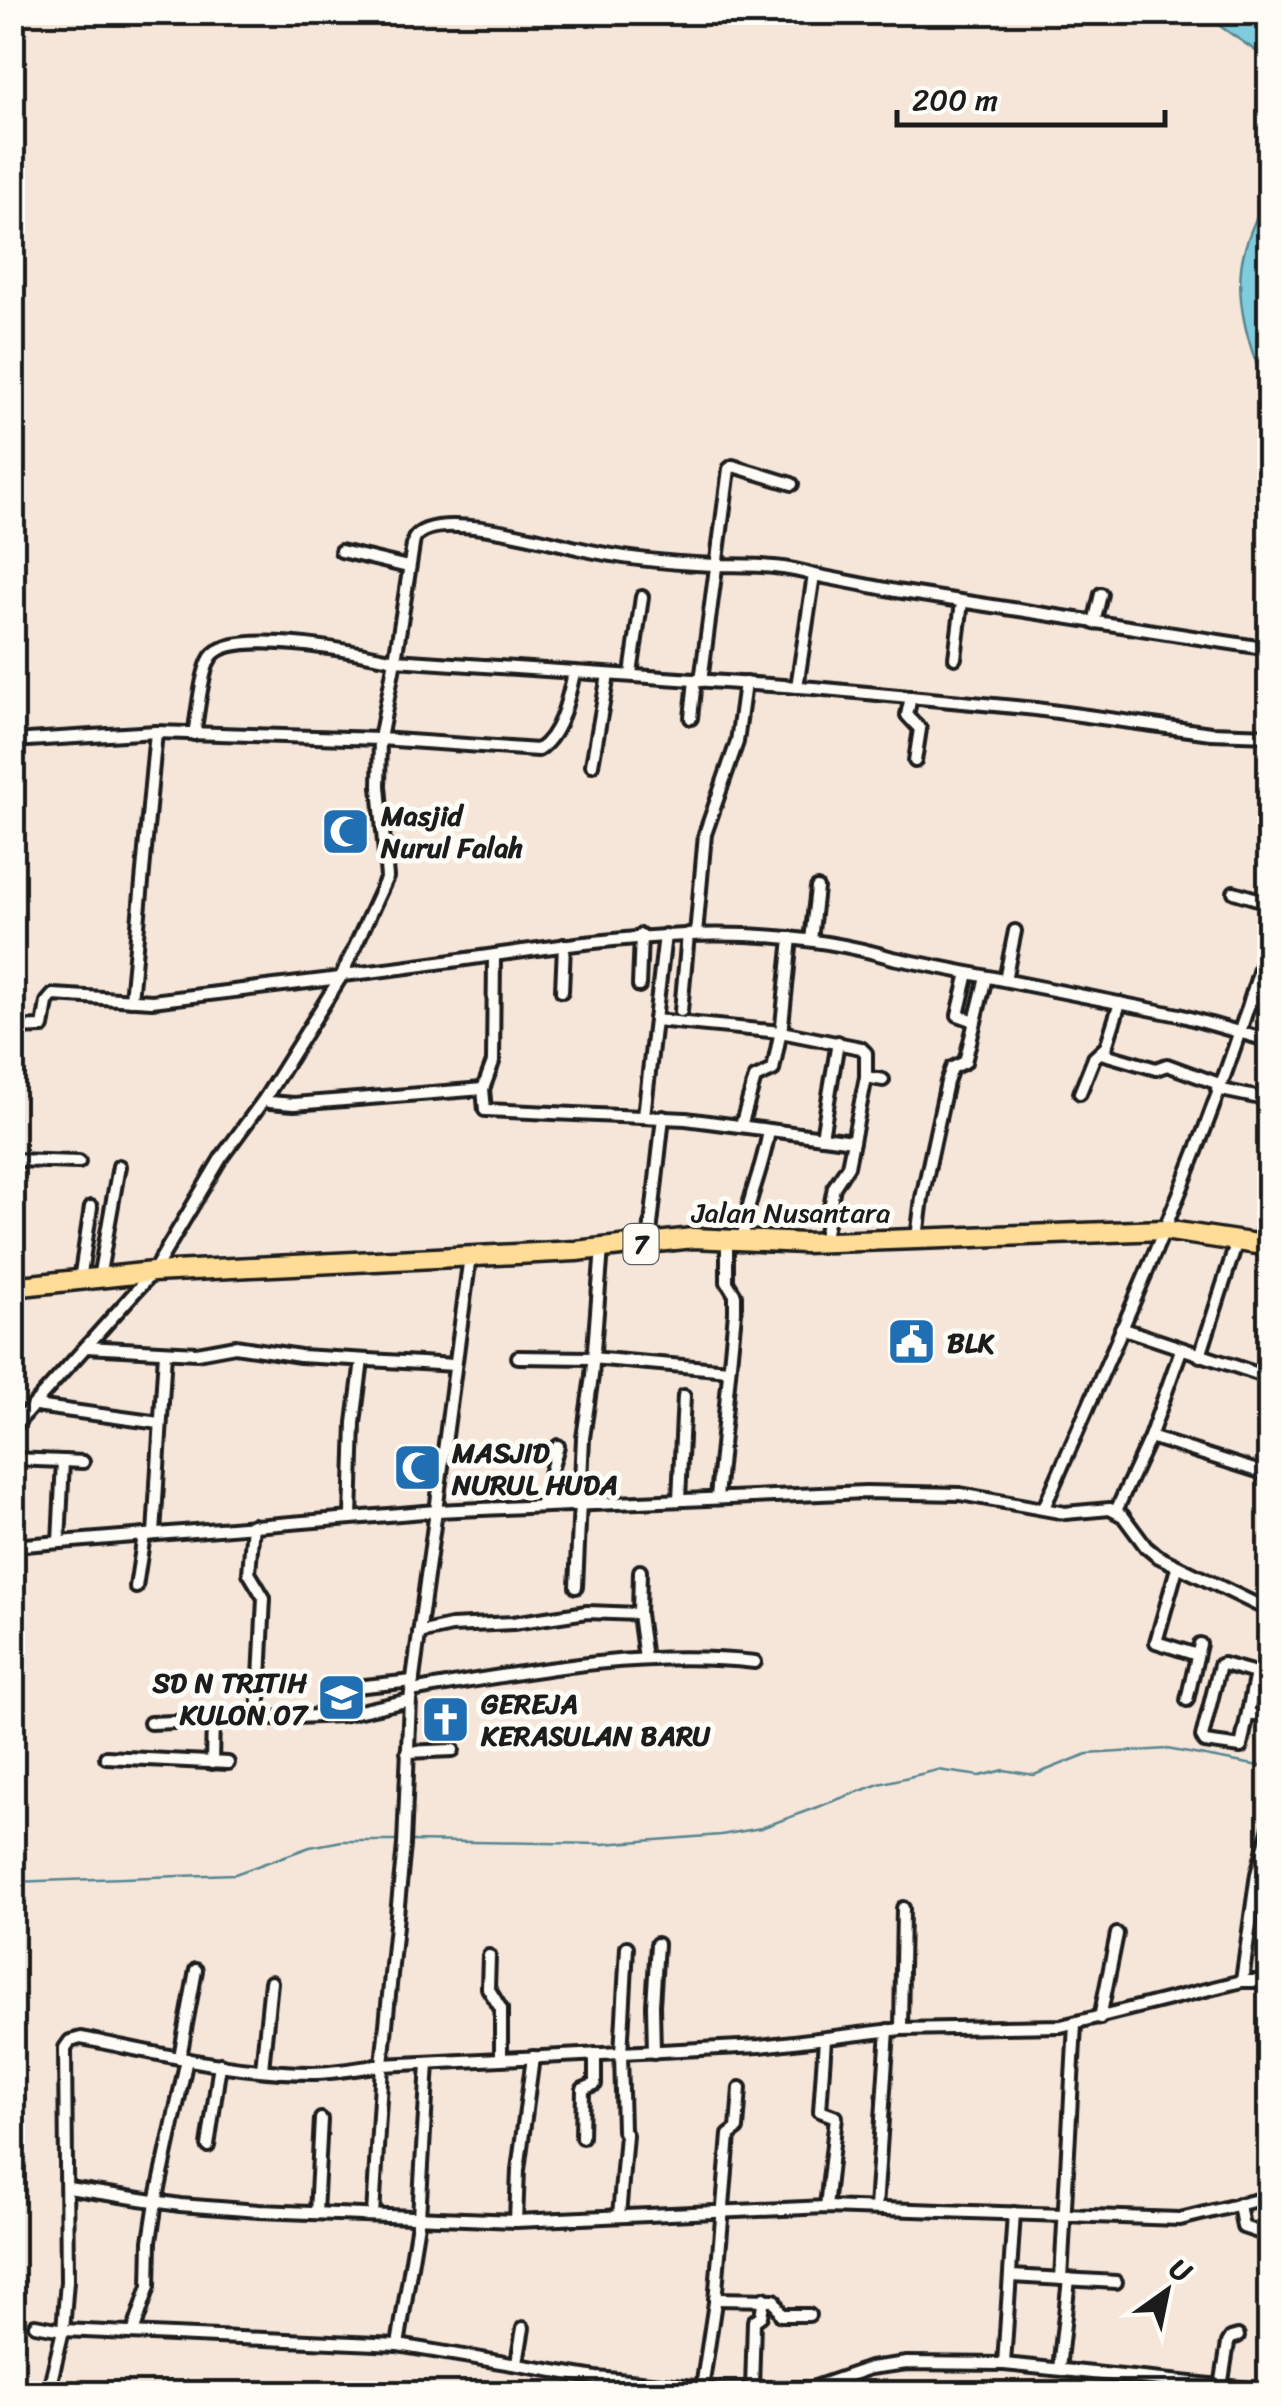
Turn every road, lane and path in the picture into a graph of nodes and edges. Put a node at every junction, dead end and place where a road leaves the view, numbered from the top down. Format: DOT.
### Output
graph roads {
  1 [pos="792,484"];
  2 [pos="341,551"];
  3 [pos="716,565"];
  4 [pos="408,567"];
  5 [pos="814,575"];
  6 [pos="1101,594"];
  7 [pos="642,597"];
  8 [pos="962,602"];
  9 [pos="1094,622"];
  10 [pos="1270,650"];
  11 [pos="955,658"];
  12 [pos="394,660"];
  13 [pos="574,673"];
  14 [pos="630,674"];
  15 [pos="608,675"];
  16 [pos="698,680"];
  17 [pos="745,684"];
  18 [pos="796,687"];
  19 [pos="911,697"];
  20 [pos="690,718"];
  21 [pos="156,732"];
  22 [pos="194,734"];
  23 [pos="1270,736"];
  24 [pos="380,739"];
  25 [pos="12,741"];
  26 [pos="915,761"];
  27 [pos="592,765"];
  28 [pos="817,888"];
  29 [pos="1234,892"];
  30 [pos="1270,903"];
  31 [pos="1014,932"];
  32 [pos="692,934"];
  33 [pos="665,935"];
  34 [pos="1270,935"];
  35 [pos="641,936"];
  36 [pos="791,938"];
  37 [pos="811,940"];
  38 [pos="564,945"];
  39 [pos="494,957"];
  40 [pos="968,973"];
  41 [pos="341,976"];
  42 [pos="986,977"];
  43 [pos="1006,980"];
  44 [pos="639,986"];
  45 [pos="562,991"];
  46 [pos="1252,998"];
  47 [pos="131,1000"];
  48 [pos="1270,1001"];
  49 [pos="1120,1003"];
  50 [pos="681,1011"];
  51 [pos="655,1020"];
  52 [pos="975,1021"];
  53 [pos="12,1028"];
  54 [pos="1240,1031"];
  55 [pos="781,1032"];
  56 [pos="838,1042"];
  57 [pos="1270,1042"];
  58 [pos="1101,1053"];
  59 [pos="866,1077"];
  60 [pos="883,1080"];
  61 [pos="1218,1086"];
  62 [pos="482,1089"];
  63 [pos="1080,1093"];
  64 [pos="265,1098"];
  65 [pos="1270,1100"];
  66 [pos="644,1116"];
  67 [pos="663,1117"];
  68 [pos="741,1126"];
  69 [pos="769,1130"];
  70 [pos="822,1136"];
  71 [pos="853,1141"];
  72 [pos="12,1160"];
  73 [pos="78,1162"];
  74 [pos="118,1166"];
  75 [pos="91,1207"];
  76 [pos="1164,1230"];
  77 [pos="735,1238"];
  78 [pos="917,1238"];
  79 [pos="1236,1241"];
  80 [pos="649,1243"];
  81 [pos="822,1243"];
  82 [pos="1270,1246"];
  83 [pos="602,1248"];
  84 [pos="470,1254"];
  85 [pos="153,1272"];
  86 [pos="89,1279"];
  87 [pos="12,1287"];
  88 [pos="1121,1328"];
  89 [pos="86,1347"];
  90 [pos="1181,1350"];
  91 [pos="165,1352"];
  92 [pos="1200,1356"];
  93 [pos="518,1358"];
  94 [pos="591,1358"];
  95 [pos="362,1360"];
  96 [pos="456,1365"];
  97 [pos="729,1370"];
  98 [pos="1270,1378"];
  99 [pos="684,1396"];
  100 [pos="36,1406"];
  101 [pos="160,1423"];
  102 [pos="12,1430"];
  103 [pos="1150,1436"];
  104 [pos="558,1446"];
  105 [pos="12,1460"];
  106 [pos="62,1461"];
  107 [pos="83,1462"];
  108 [pos="1270,1475"];
  109 [pos="718,1497"];
  110 [pos="679,1499"];
  111 [pos="579,1505"];
  112 [pos="542,1506"];
  113 [pos="1044,1508"];
  114 [pos="436,1511"];
  115 [pos="1116,1511"];
  116 [pos="350,1517"];
  117 [pos="253,1526"];
  118 [pos="149,1534"];
  119 [pos="59,1542"];
  120 [pos="12,1546"];
  121 [pos="1177,1568"];
  122 [pos="640,1571"];
  123 [pos="136,1587"];
  124 [pos="576,1587"];
  125 [pos="1270,1611"];
  126 [pos="639,1614"];
  127 [pos="419,1634"];
  128 [pos="1197,1654"];
  129 [pos="645,1658"];
  130 [pos="755,1662"];
  131 [pos="1218,1671"];
  132 [pos="1256,1674"];
  133 [pos="1270,1677"];
  134 [pos="354,1688"];
  135 [pos="411,1690"];
  136 [pos="1187,1700"];
  137 [pos="1249,1714"];
  138 [pos="1270,1718"];
  139 [pos="214,1719"];
  140 [pos="258,1720"];
  141 [pos="150,1722"];
  142 [pos="454,1750"];
  143 [pos="407,1752"];
  144 [pos="106,1757"];
  145 [pos="212,1763"];
  146 [pos="228,1763"];
  147 [pos="1270,1827"];
  148 [pos="904,1908"];
  149 [pos="1117,1934"];
  150 [pos="657,1944"];
  151 [pos="627,1947"];
  152 [pos="489,1956"];
  153 [pos="196,1970"];
  154 [pos="1242,1981"];
  155 [pos="271,1982"];
  156 [pos="1270,1982"];
  157 [pos="1100,2018"];
  158 [pos="1075,2024"];
  159 [pos="901,2029"];
  160 [pos="888,2030"];
  161 [pos="825,2040"];
  162 [pos="654,2052"];
  163 [pos="595,2054"];
  164 [pos="621,2054"];
  165 [pos="533,2057"];
  166 [pos="184,2058"];
  167 [pos="501,2058"];
  168 [pos="428,2062"];
  169 [pos="220,2064"];
  170 [pos="382,2065"];
  171 [pos="262,2069"];
  172 [pos="740,2088"];
  173 [pos="321,2119"];
  174 [pos="582,2137"];
  175 [pos="208,2146"];
  176 [pos="1270,2150"];
  177 [pos="1270,2160"];
  178 [pos="68,2188"];
  179 [pos="1270,2198"];
  180 [pos="156,2202"];
  181 [pos="1239,2204"];
  182 [pos="826,2208"];
  183 [pos="876,2208"];
  184 [pos="722,2211"];
  185 [pos="316,2213"];
  186 [pos="1014,2213"];
  187 [pos="373,2215"];
  188 [pos="618,2216"];
  189 [pos="1063,2216"];
  190 [pos="420,2217"];
  191 [pos="516,2221"];
  192 [pos="1270,2236"];
  193 [pos="1010,2276"];
  194 [pos="1065,2279"];
  195 [pos="1116,2282"];
  196 [pos="764,2298"];
  197 [pos="716,2299"];
  198 [pos="809,2315"];
  199 [pos="35,2326"];
  200 [pos="523,2328"];
  201 [pos="63,2330"];
  202 [pos="133,2332"];
  203 [pos="1238,2336"];
  204 [pos="398,2346"];
  205 [pos="517,2363"];
  206 [pos="1004,2364"];
  207 [pos="1059,2369"];
  208 [pos="1221,2387"];
  209 [pos="752,2389"];
  210 [pos="706,2390"];
  211 [pos="1270,2391"];
  212 [pos="48,2394"];
  1 -- 3 [label="street"];
  2 -- 4 [label="street"];
  3 -- 4 [label="street"];
  3 -- 5 [label="street"];
  3 -- 16 [label="street"];
  4 -- 12 [label="street"];
  5 -- 8 [label="street"];
  5 -- 18 [label="street"];
  6 -- 9 [label="street"];
  7 -- 14 [label="street"];
  8 -- 9 [label="street"];
  8 -- 11 [label="street"];
  9 -- 10 [label="street"];
  12 -- 13 [label="street"];
  12 -- 22 [label="street"];
  12 -- 24 [label="street"];
  13 -- 15 [label="street"];
  13 -- 24 [label="street"];
  14 -- 15 [label="street"];
  14 -- 16 [label="street"];
  15 -- 27 [label="street"];
  16 -- 17 [label="street"];
  16 -- 20 [label="street"];
  17 -- 18 [label="street"];
  17 -- 32 [label="street"];
  18 -- 19 [label="street"];
  19 -- 23 [label="street"];
  19 -- 26 [label="street"];
  21 -- 22 [label="street"];
  21 -- 25 [label="street"];
  21 -- 47 [label="street"];
  22 -- 24 [label="street"];
  24 -- 41 [label="street"];
  28 -- 37 [label="street"];
  29 -- 30 [label="street"];
  31 -- 43 [label="street"];
  32 -- 33 [label="street"];
  32 -- 36 [label="street"];
  32 -- 50 [label="street"];
  33 -- 35 [label="street"];
  33 -- 51 [label="street"];
  34 -- 46 [label="street"];
  35 -- 38 [label="street"];
  35 -- 44 [label="street"];
  36 -- 37 [label="street"];
  36 -- 55 [label="street"];
  37 -- 40 [label="street"];
  38 -- 39 [label="street"];
  38 -- 45 [label="street"];
  39 -- 41 [label="street"];
  39 -- 62 [label="street"];
  40 -- 42 [label="street"];
  40 -- 52 [label="street"];
  41 -- 47 [label="street"];
  41 -- 64 [label="street"];
  42 -- 43 [label="street"];
  42 -- 52 [label="street"];
  43 -- 49 [label="street"];
  46 -- 48 [label="street"];
  46 -- 54 [label="street"];
  47 -- 53 [label="street"];
  49 -- 54 [label="street"];
  49 -- 58 [label="street"];
  51 -- 55 [label="street"];
  51 -- 66 [label="street"];
  52 -- 78 [label="street"];
  54 -- 57 [label="street"];
  54 -- 61 [label="street"];
  55 -- 56 [label="street"];
  55 -- 68 [label="street"];
  56 -- 59 [label="street"];
  56 -- 70 [label="street"];
  58 -- 61 [label="street"];
  58 -- 63 [label="street"];
  59 -- 60 [label="street"];
  59 -- 71 [label="street"];
  61 -- 65 [label="street"];
  61 -- 76 [label="street"];
  62 -- 64 [label="street"];
  62 -- 66 [label="street"];
  64 -- 85 [label="street"];
  66 -- 67 [label="street"];
  67 -- 68 [label="street"];
  67 -- 80 [label="street"];
  68 -- 69 [label="street"];
  69 -- 70 [label="street"];
  69 -- 77 [label="street"];
  70 -- 71 [label="street"];
  71 -- 81 [label="street"];
  72 -- 73 [label="street"];
  74 -- 86 [label="street"];
  75 -- 86 [label="street"];
  76 -- 78 [label="highway, Jalan Nusantara / 7"];
  76 -- 79 [label="highway, Jalan Nusantara / 7"];
  76 -- 88 [label="street"];
  77 -- 80 [label="highway, Jalan Nusantara / 7"];
  77 -- 81 [label="highway, Jalan Nusantara / 7"];
  77 -- 97 [label="street"];
  78 -- 81 [label="highway, Jalan Nusantara / 7"];
  79 -- 82 [label="highway, Jalan Nusantara / 7"];
  79 -- 92 [label="street"];
  80 -- 83 [label="highway, Jalan Nusantara / 7"];
  83 -- 84 [label="highway, Jalan Nusantara / 7"];
  83 -- 94 [label="street"];
  84 -- 85 [label="highway, Jalan Nusantara / 7"];
  84 -- 96 [label="street"];
  85 -- 86 [label="highway, Jalan Nusantara / 7"];
  85 -- 89 [label="street"];
  86 -- 87 [label="highway, Jalan Nusantara / 7"];
  88 -- 90 [label="street"];
  88 -- 113 [label="street"];
  89 -- 91 [label="street"];
  89 -- 100 [label="street"];
  90 -- 92 [label="street"];
  90 -- 103 [label="street"];
  91 -- 95 [label="street"];
  91 -- 101 [label="street"];
  92 -- 98 [label="street"];
  93 -- 94 [label="street"];
  94 -- 97 [label="street"];
  94 -- 111 [label="street"];
  95 -- 96 [label="street"];
  95 -- 116 [label="street"];
  96 -- 114 [label="street"];
  97 -- 109 [label="street"];
  99 -- 110 [label="street"];
  100 -- 101 [label="street"];
  100 -- 102 [label="street"];
  101 -- 118 [label="street"];
  103 -- 108 [label="street"];
  103 -- 115 [label="street"];
  104 -- 112 [label="street"];
  105 -- 106 [label="street"];
  106 -- 107 [label="street"];
  106 -- 119 [label="street"];
  109 -- 110 [label="street"];
  109 -- 113 [label="street"];
  110 -- 111 [label="street"];
  111 -- 112 [label="street"];
  111 -- 124 [label="street"];
  112 -- 114 [label="street"];
  113 -- 115 [label="street"];
  114 -- 116 [label="street"];
  114 -- 127 [label="street"];
  115 -- 121 [label="street"];
  116 -- 117 [label="street"];
  117 -- 118 [label="street"];
  117 -- 140 [label="street"];
  118 -- 119 [label="street"];
  118 -- 123 [label="street"];
  119 -- 120 [label="street"];
  121 -- 125 [label="street"];
  121 -- 128 [label="street"];
  122 -- 126 [label="street"];
  126 -- 127 [label="street"];
  126 -- 129 [label="street"];
  127 -- 135 [label="street"];
  128 -- 131 [label="street"];
  128 -- 136 [label="street"];
  129 -- 130 [label="street"];
  129 -- 135 [label="street"];
  131 -- 132 [label="street"];
  131 -- 137 [label="street"];
  132 -- 133 [label="street"];
  132 -- 137 [label="street"];
  134 -- 135 [label="street"];
  135 -- 140 [label="street"];
  135 -- 143 [label="street"];
  137 -- 138 [label="street"];
  139 -- 140 [label="street"];
  139 -- 141 [label="street"];
  139 -- 145 [label="street"];
  142 -- 143 [label="street"];
  143 -- 170 [label="street"];
  144 -- 145 [label="street"];
  145 -- 146 [label="street"];
  147 -- 154 [label="street"];
  148 -- 159 [label="street"];
  149 -- 157 [label="street"];
  150 -- 162 [label="street"];
  151 -- 164 [label="street"];
  152 -- 167 [label="street"];
  153 -- 166 [label="street"];
  154 -- 156 [label="street"];
  154 -- 157 [label="street"];
  155 -- 171 [label="street"];
  157 -- 158 [label="street"];
  158 -- 159 [label="street"];
  158 -- 189 [label="street"];
  159 -- 160 [label="street"];
  160 -- 161 [label="street"];
  160 -- 183 [label="street"];
  161 -- 162 [label="street"];
  161 -- 182 [label="street"];
  162 -- 164 [label="street"];
  163 -- 164 [label="street"];
  163 -- 165 [label="street"];
  163 -- 174 [label="street"];
  164 -- 188 [label="street"];
  165 -- 167 [label="street"];
  165 -- 191 [label="street"];
  166 -- 169 [label="street"];
  166 -- 178 [label="street"];
  166 -- 180 [label="street"];
  167 -- 168 [label="street"];
  168 -- 170 [label="street"];
  168 -- 190 [label="street"];
  169 -- 171 [label="street"];
  169 -- 175 [label="street"];
  170 -- 171 [label="street"];
  170 -- 187 [label="street"];
  172 -- 184 [label="street"];
  173 -- 185 [label="street"];
  176 -- 177 [label="street"];
  178 -- 180 [label="street"];
  178 -- 201 [label="street"];
  179 -- 181 [label="street"];
  180 -- 185 [label="street"];
  180 -- 202 [label="street"];
  181 -- 189 [label="street"];
  181 -- 192 [label="street"];
  182 -- 183 [label="street"];
  182 -- 184 [label="street"];
  183 -- 186 [label="street"];
  184 -- 188 [label="street"];
  184 -- 197 [label="street"];
  185 -- 187 [label="street"];
  186 -- 189 [label="street"];
  186 -- 193 [label="street"];
  187 -- 190 [label="street"];
  188 -- 191 [label="street"];
  189 -- 194 [label="street"];
  190 -- 191 [label="street"];
  190 -- 204 [label="street"];
  193 -- 194 [label="street"];
  193 -- 206 [label="street"];
  194 -- 195 [label="street"];
  194 -- 207 [label="street"];
  196 -- 197 [label="street"];
  196 -- 198 [label="street"];
  196 -- 209 [label="street"];
  197 -- 210 [label="street"];
  199 -- 201 [label="street"];
  200 -- 205 [label="street"];
  201 -- 202 [label="street"];
  201 -- 212 [label="street"];
  202 -- 204 [label="street"];
  203 -- 208 [label="street"];
  204 -- 205 [label="street"];
  205 -- 210 [label="street"];
  206 -- 207 [label="street"];
  206 -- 209 [label="street"];
  207 -- 208 [label="street"];
  208 -- 211 [label="street"];
  209 -- 210 [label="street"];
}
